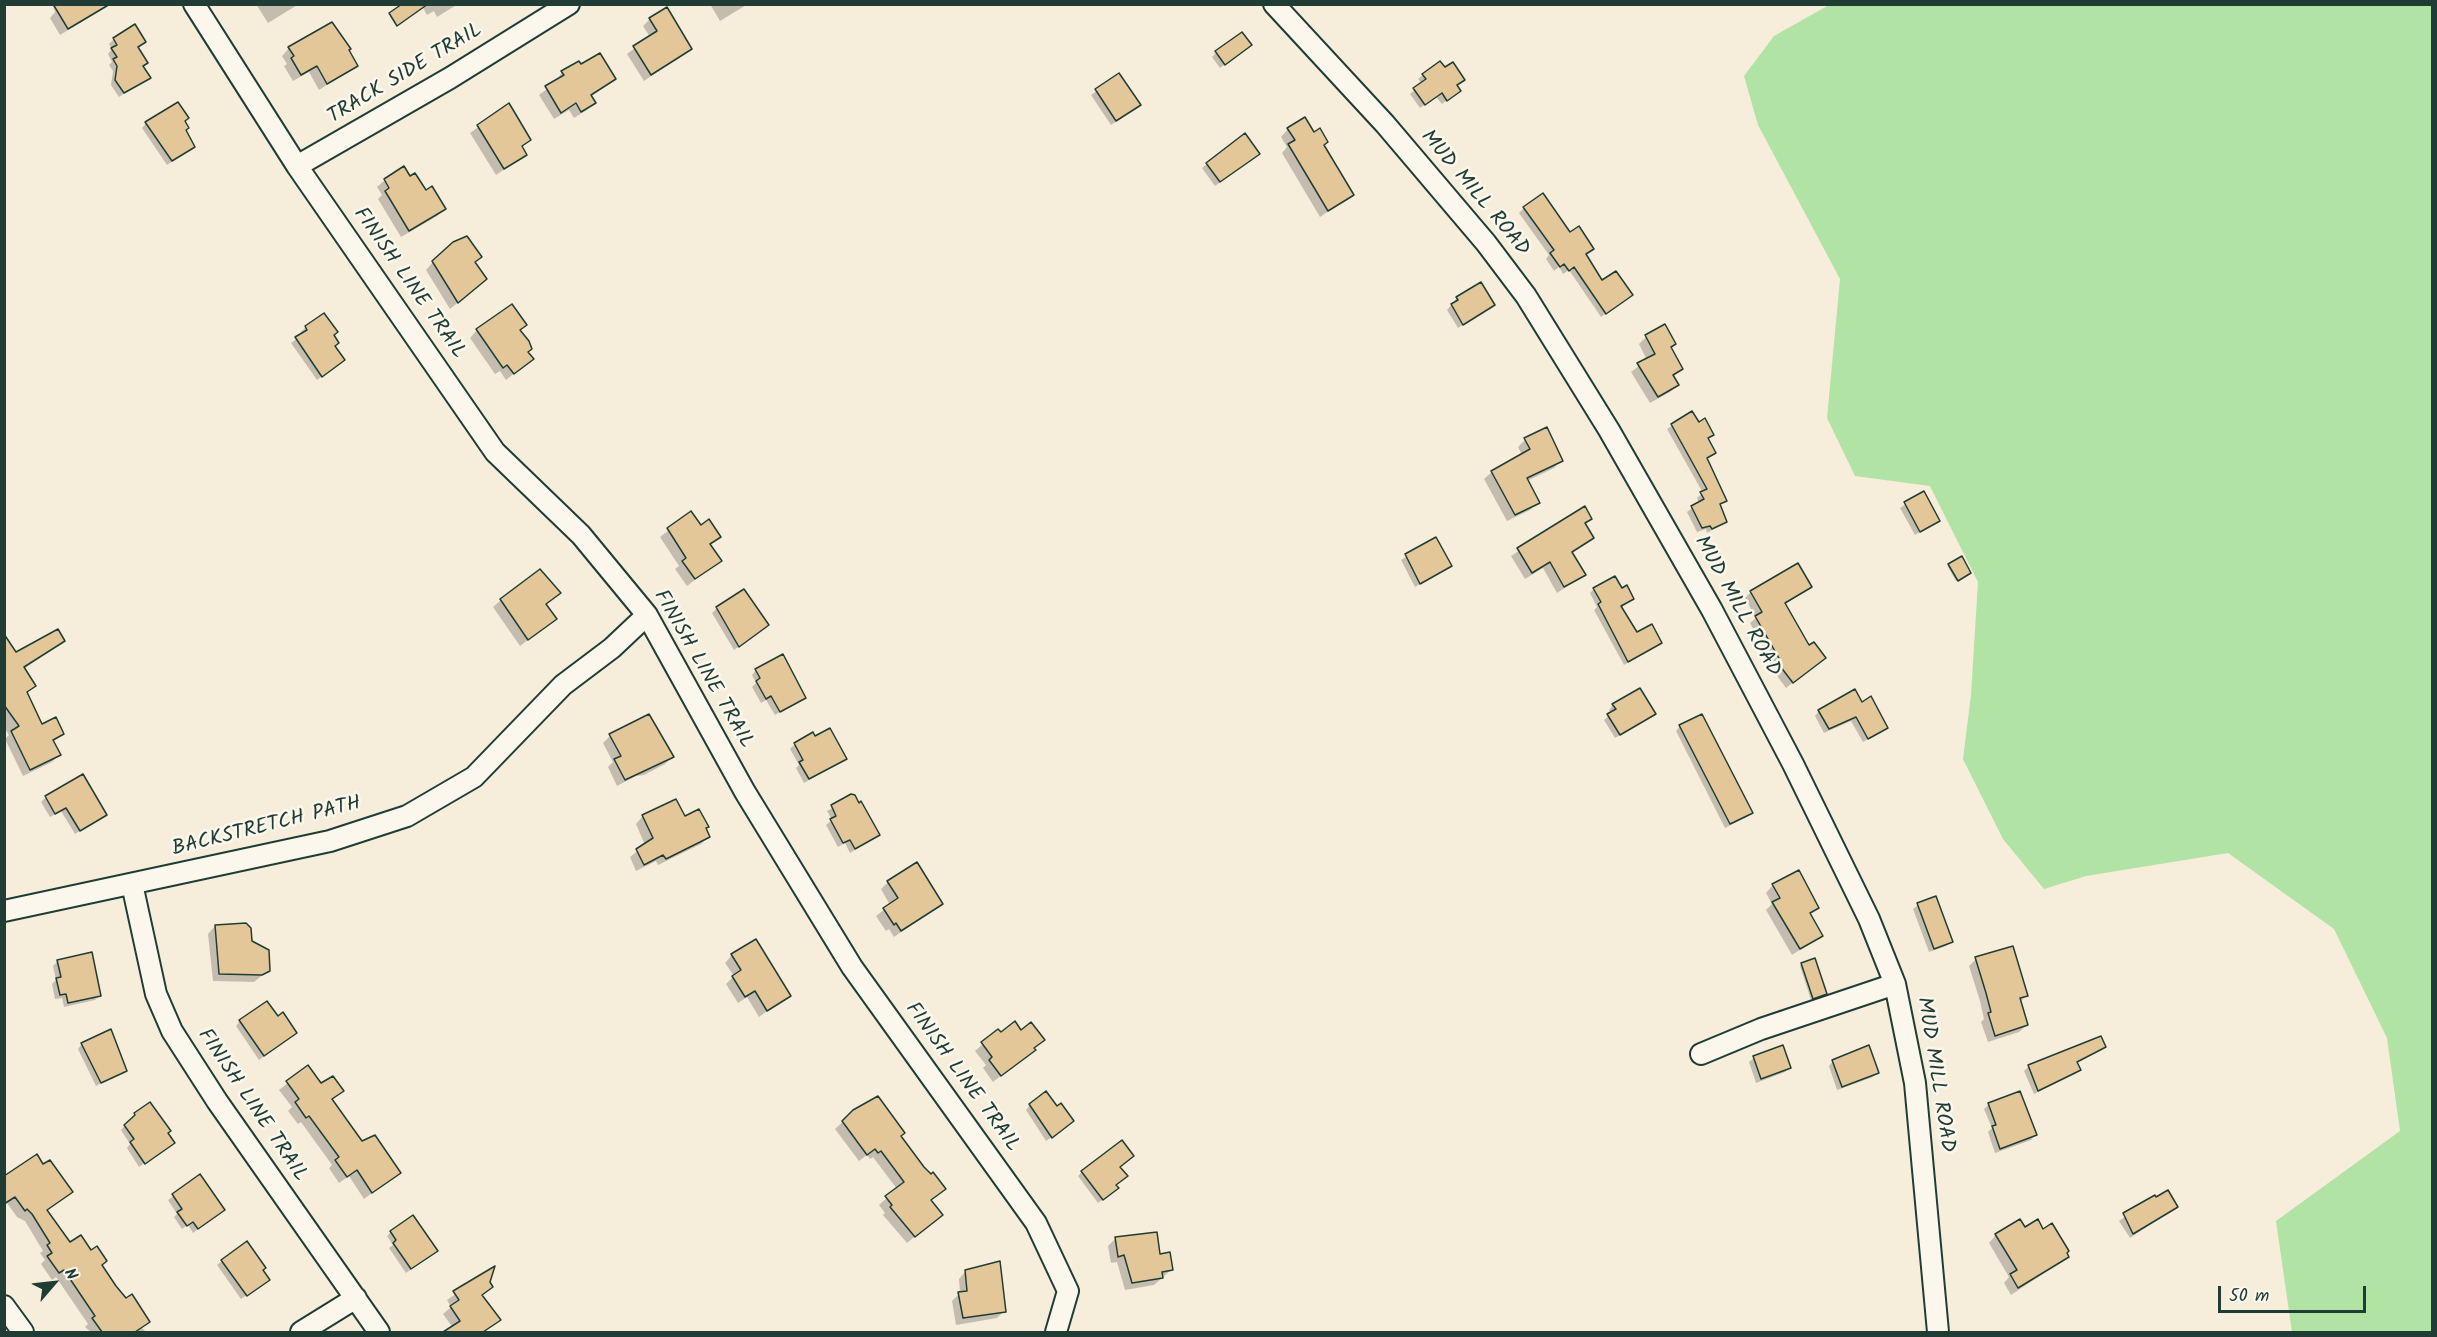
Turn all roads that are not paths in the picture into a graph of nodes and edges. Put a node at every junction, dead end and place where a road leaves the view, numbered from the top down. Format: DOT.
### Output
graph roads {
  1 [pos="194,4"];
  2 [pos="1274,4"];
  3 [pos="568,5"];
  4 [pos="297,166"];
  5 [pos="647,615"];
  6 [pos="132,884"];
  7 [pos="4,911"];
  8 [pos="1894,984"];
  9 [pos="1701,1054"];
  10 [pos="356,1298"];
  11 [pos="4,1306"];
  12 [pos="23,1332"];
  13 [pos="301,1332"];
  14 [pos="379,1332"];
  15 [pos="1056,1332"];
  16 [pos="1938,1332"];
  1 -- 4 [label="street, FINISH LINE TRAIL"];
  2 -- 8 [label="street, MUD MILL ROAD"];
  3 -- 4 [label="street, TRACK SIDE TRAIL"];
  4 -- 5 [label="street, FINISH LINE TRAIL"];
  5 -- 6 [label="street, BACKSTRETCH PATH"];
  5 -- 15 [label="street, FINISH LINE TRAIL"];
  6 -- 7 [label="street, BACKSTRETCH PATH"];
  6 -- 10 [label="street, FINISH LINE TRAIL"];
  8 -- 9 [label="street"];
  8 -- 16 [label="street, MUD MILL ROAD"];
  10 -- 13 [label="street"];
  10 -- 14 [label="street, FINISH LINE TRAIL"];
  11 -- 12 [label="street"];
}
